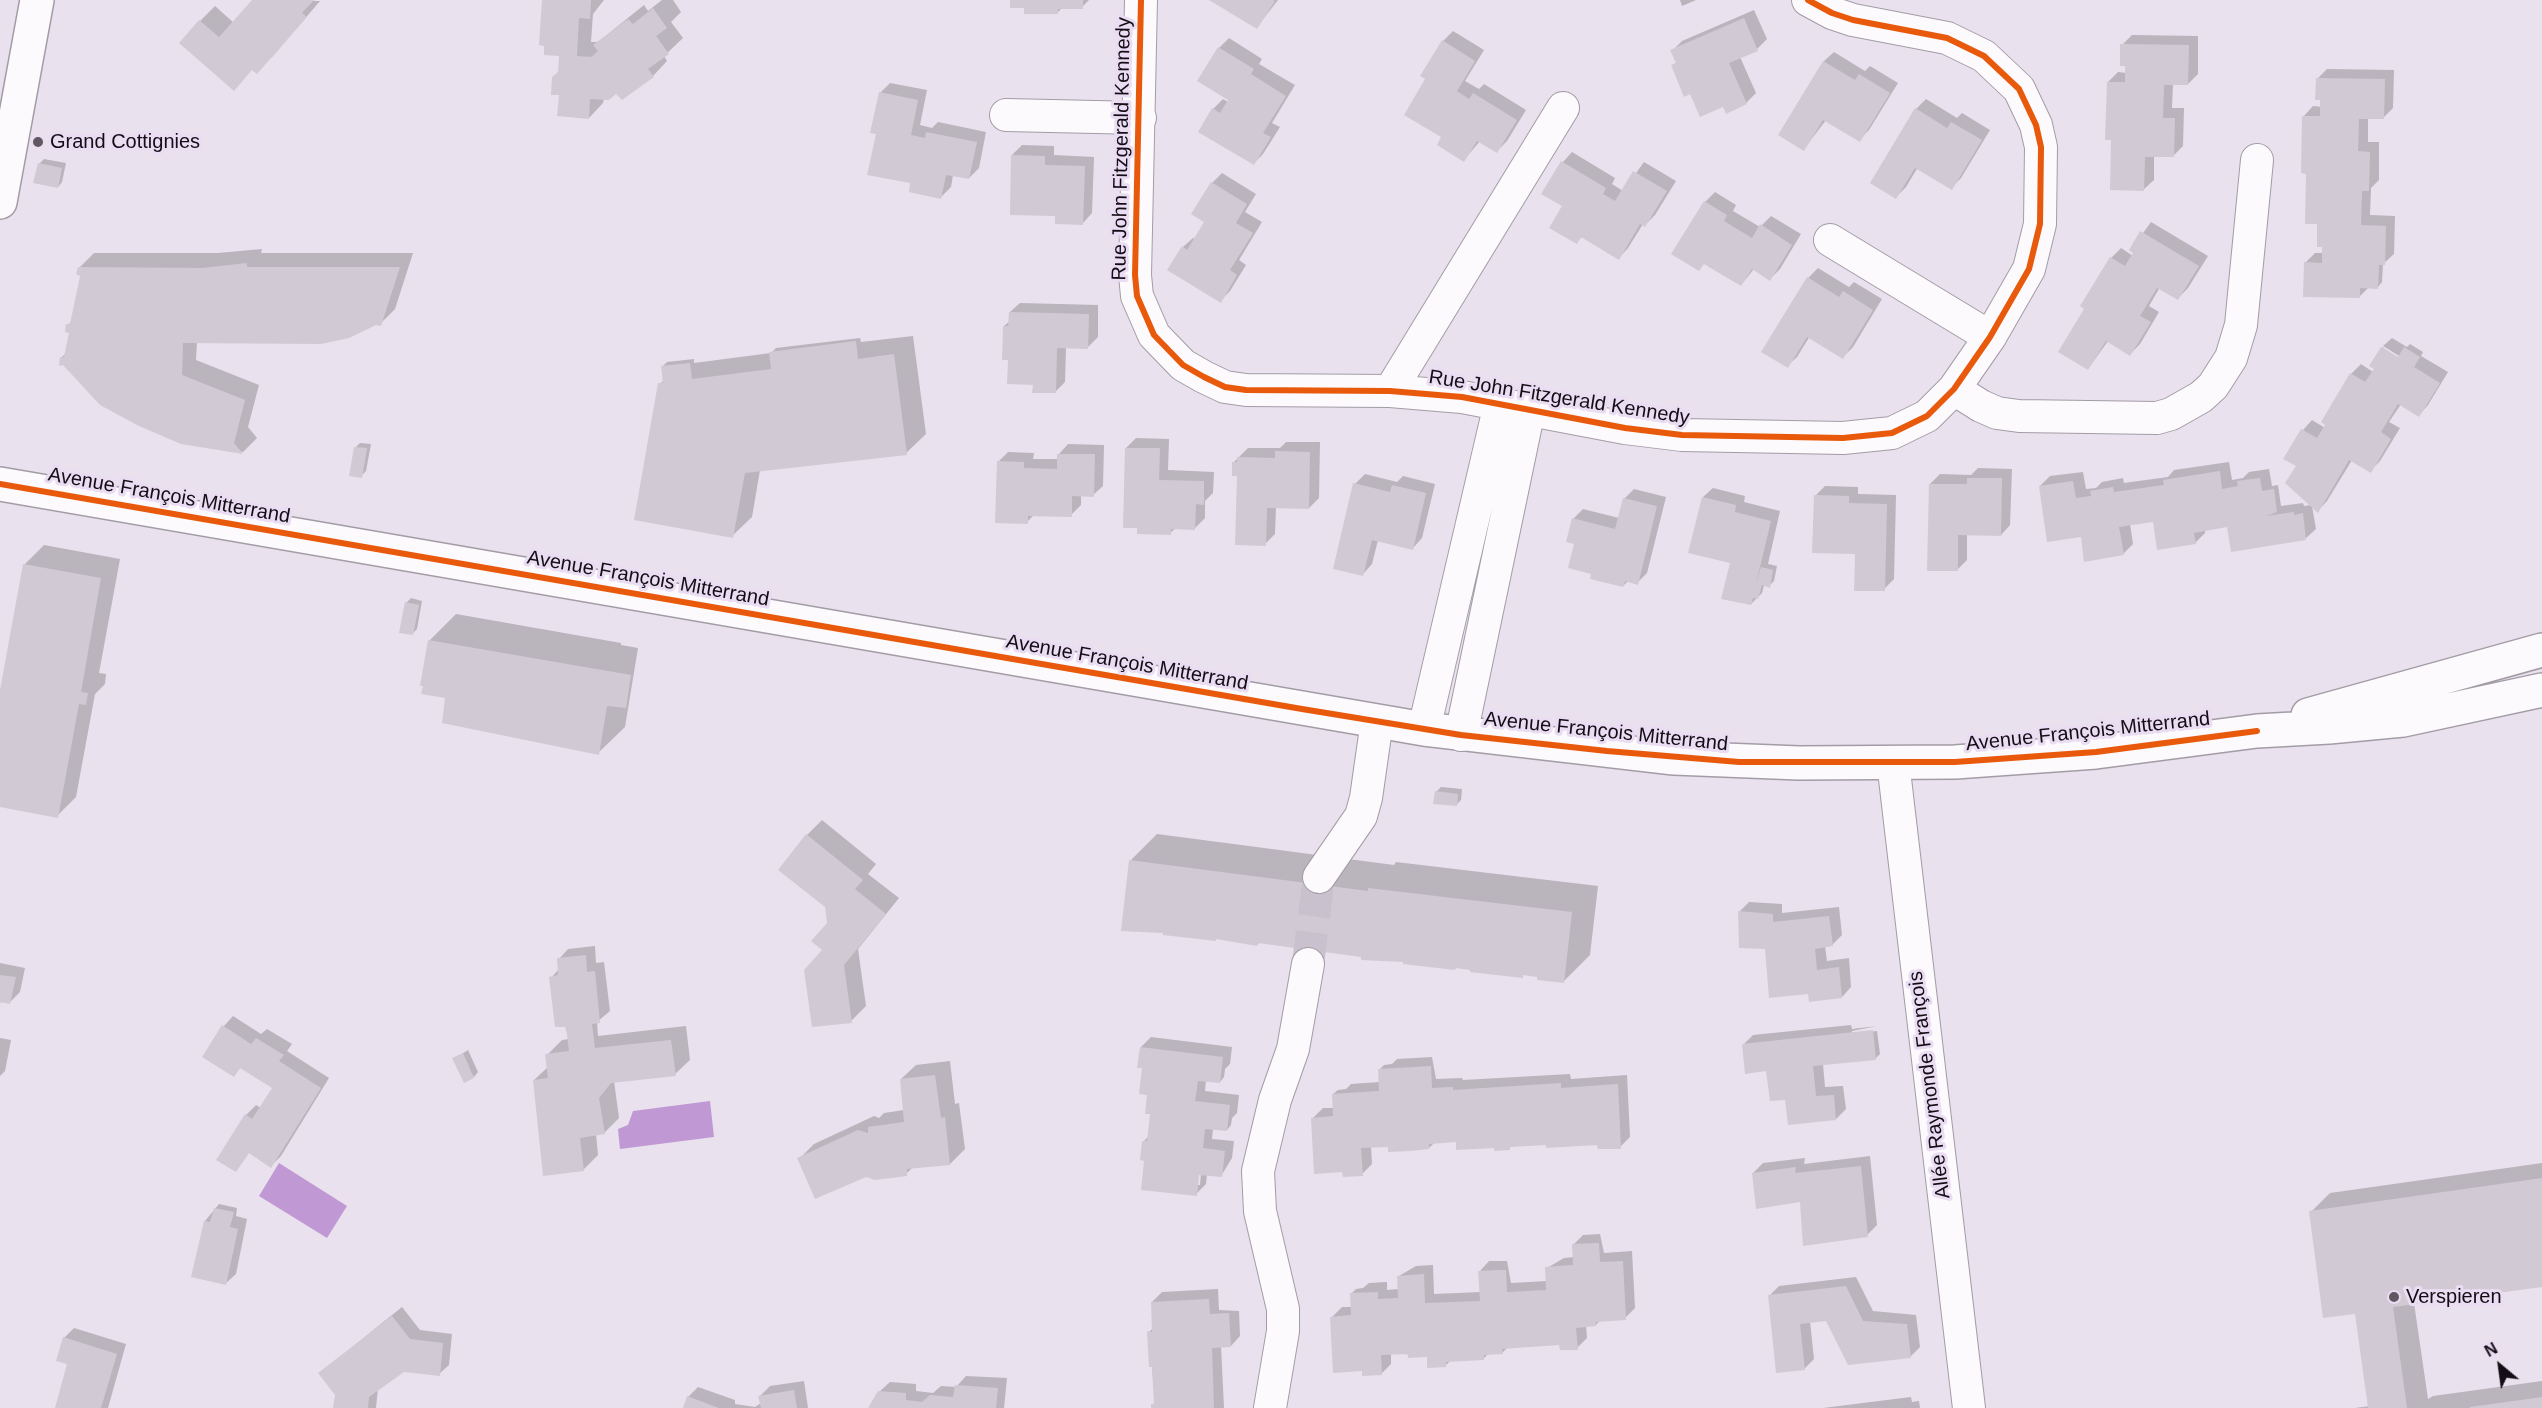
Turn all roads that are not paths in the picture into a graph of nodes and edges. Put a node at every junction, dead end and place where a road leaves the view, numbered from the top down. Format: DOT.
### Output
graph roads {
  1 [pos="36,0"];
  2 [pos="1141,0"];
  3 [pos="1808,0"];
  4 [pos="1563,108"];
  5 [pos="1006,115"];
  6 [pos="1140,118"];
  7 [pos="2257,160"];
  8 [pos="0,202"];
  9 [pos="1830,240"];
  10 [pos="1990,337"];
  11 [pos="1954,389"];
  12 [pos="1390,391"];
  13 [pos="1515,407"];
  14 [pos="0,484"];
  15 [pos="2542,650"];
  16 [pos="2542,690"];
  17 [pos="1377,721"];
  18 [pos="1424,729"];
  19 [pos="2257,730"];
  20 [pos="1461,735"];
  21 [pos="1893,762"];
  22 [pos="1319,877"];
  23 [pos="1308,964"];
  24 [pos="1270,1408"];
  25 [pos="1970,1408"];
  1 -- 8 [label="street"];
  2 -- 6 [label="street, Rue John Fitzgerald Kennedy"];
  3 -- 10 [label="street, Rue John Fitzgerald Kennedy"];
  4 -- 12 [label="street, Rue John Fitzgerald Kennedy"];
  5 -- 6 [label="street, Rue John Fitzgerald Kennedy"];
  6 -- 12 [label="street, Rue John Fitzgerald Kennedy"];
  7 -- 11 [label="street"];
  9 -- 10 [label="street"];
  10 -- 11 [label="street, Rue John Fitzgerald Kennedy"];
  11 -- 13 [label="street, Rue John Fitzgerald Kennedy"];
  12 -- 13 [label="street, Rue John Fitzgerald Kennedy"];
  13 -- 18 [label="street, Rue John Fitzgerald Kennedy"];
  13 -- 20 [label="street, Rue John Fitzgerald Kennedy"];
  14 -- 17 [label="street, Avenue François Mitterrand"];
  15 -- 19 [label="street, Avenue François Mitterrand"];
  16 -- 19 [label="street, Avenue François Mitterrand"];
  17 -- 18 [label="street, Avenue François Mitterrand"];
  17 -- 22 [label="street"];
  18 -- 20 [label="street, Avenue François Mitterrand"];
  19 -- 21 [label="street, Avenue François Mitterrand"];
  20 -- 21 [label="street, Avenue François Mitterrand"];
  21 -- 25 [label="street, Allée Raymonde François"];
  23 -- 24 [label="street"];
}
